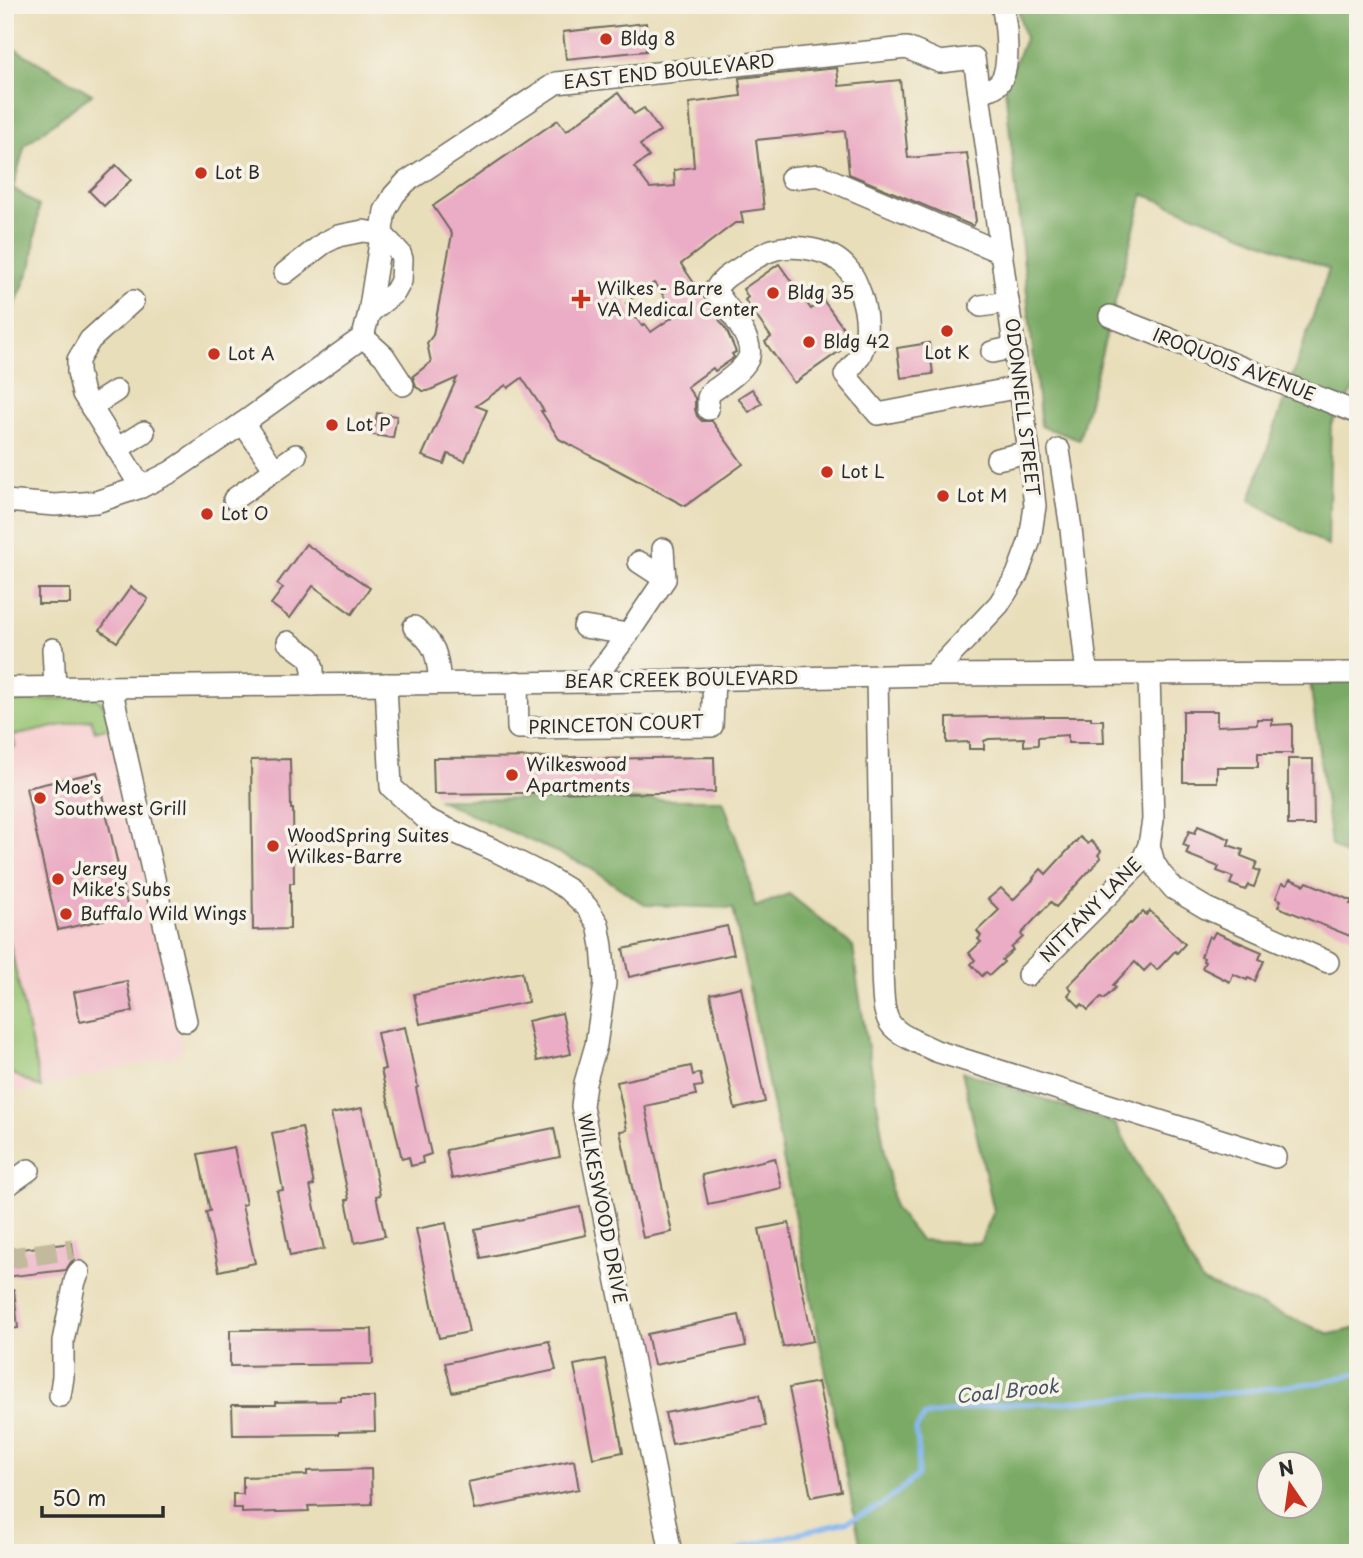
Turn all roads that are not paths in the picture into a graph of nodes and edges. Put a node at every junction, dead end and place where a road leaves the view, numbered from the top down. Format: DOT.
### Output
graph roads {
  1 [pos="1002,5"];
  2 [pos="979,91"];
  3 [pos="791,178"];
  4 [pos="382,234"];
  5 [pos="1003,263"];
  6 [pos="285,273"];
  7 [pos="133,301"];
  8 [pos="1008,302"];
  9 [pos="981,306"];
  10 [pos="1110,316"];
  11 [pos="363,337"];
  12 [pos="1015,347"];
  13 [pos="992,352"];
  14 [pos="403,385"];
  15 [pos="1020,387"];
  16 [pos="116,391"];
  17 [pos="91,407"];
  18 [pos="708,410"];
  19 [pos="1358,413"];
  20 [pos="243,423"];
  21 [pos="144,432"];
  22 [pos="117,449"];
  23 [pos="1059,450"];
  24 [pos="1029,452"];
  25 [pos="296,455"];
  26 [pos="997,459"];
  27 [pos="275,470"];
  28 [pos="141,487"];
  29 [pos="234,499"];
  30 [pos="5,501"];
  31 [pos="663,549"];
  32 [pos="639,562"];
  33 [pos="664,579"];
  34 [pos="414,627"];
  35 [pos="584,627"];
  36 [pos="628,634"];
  37 [pos="288,642"];
  38 [pos="53,649"];
  39 [pos="1358,673"];
  40 [pos="932,675"];
  41 [pos="1087,675"];
  42 [pos="1149,675"];
  43 [pos="877,676"];
  44 [pos="714,679"];
  45 [pos="517,682"];
  46 [pos="592,682"];
  47 [pos="440,683"];
  48 [pos="386,684"];
  49 [pos="313,685"];
  50 [pos="55,687"];
  51 [pos="111,687"];
  52 [pos="5,688"];
  53 [pos="1149,845"];
  54 [pos="1328,962"];
  55 [pos="1028,975"];
  56 [pos="186,1021"];
  57 [pos="1275,1157"];
  58 [pos="29,1170"];
  59 [pos="5,1186"];
  60 [pos="79,1272"];
  61 [pos="60,1396"];
  62 [pos="671,1553"];
  1 -- 2 [label="street"];
  2 -- 4 [label="street, EAST END BOULEVARD"];
  2 -- 5 [label="street, EAST END BOULEVARD"];
  3 -- 5 [label="street"];
  4 -- 6 [label="street"];
  4 -- 11 [label="street, EAST END BOULEVARD"];
  5 -- 8 [label="street, ODONNELL STREET"];
  7 -- 17 [label="street"];
  8 -- 9 [label="street"];
  8 -- 12 [label="street, ODONNELL STREET"];
  10 -- 19 [label="street, IROQUOIS AVENUE"];
  11 -- 14 [label="street"];
  11 -- 20 [label="street"];
  12 -- 13 [label="street"];
  12 -- 15 [label="street, ODONNELL STREET"];
  15 -- 18 [label="street"];
  15 -- 24 [label="street, ODONNELL STREET"];
  16 -- 17 [label="street"];
  17 -- 22 [label="street"];
  20 -- 27 [label="street"];
  20 -- 28 [label="street"];
  21 -- 22 [label="street"];
  22 -- 28 [label="street"];
  23 -- 41 [label="street"];
  24 -- 26 [label="street"];
  24 -- 40 [label="street, ODONNELL STREET"];
  25 -- 27 [label="street"];
  27 -- 29 [label="street"];
  28 -- 30 [label="street"];
  31 -- 33 [label="street"];
  32 -- 33 [label="street"];
  33 -- 36 [label="street"];
  34 -- 47 [label="street"];
  35 -- 36 [label="street"];
  36 -- 46 [label="street"];
  37 -- 49 [label="street"];
  38 -- 50 [label="street"];
  39 -- 42 [label="street, BEAR CREEK BOULEVARD"];
  40 -- 41 [label="street, BEAR CREEK BOULEVARD"];
  40 -- 43 [label="street, BEAR CREEK BOULEVARD"];
  41 -- 42 [label="street, BEAR CREEK BOULEVARD"];
  42 -- 53 [label="street, NITTANY LANE"];
  43 -- 44 [label="street, BEAR CREEK BOULEVARD"];
  43 -- 57 [label="street"];
  44 -- 45 [label="street, PRINCETON COURT"];
  44 -- 46 [label="street, BEAR CREEK BOULEVARD"];
  45 -- 46 [label="street, BEAR CREEK BOULEVARD"];
  45 -- 47 [label="street, BEAR CREEK BOULEVARD"];
  47 -- 48 [label="street, BEAR CREEK BOULEVARD"];
  48 -- 49 [label="street, BEAR CREEK BOULEVARD"];
  48 -- 62 [label="street, WILKESWOOD DRIVE"];
  49 -- 51 [label="street, BEAR CREEK BOULEVARD"];
  50 -- 51 [label="street, BEAR CREEK BOULEVARD"];
  50 -- 52 [label="street, BEAR CREEK BOULEVARD"];
  51 -- 56 [label="street"];
  53 -- 54 [label="street"];
  53 -- 55 [label="street, NITTANY LANE"];
  58 -- 59 [label="street"];
  60 -- 61 [label="street"];
}
